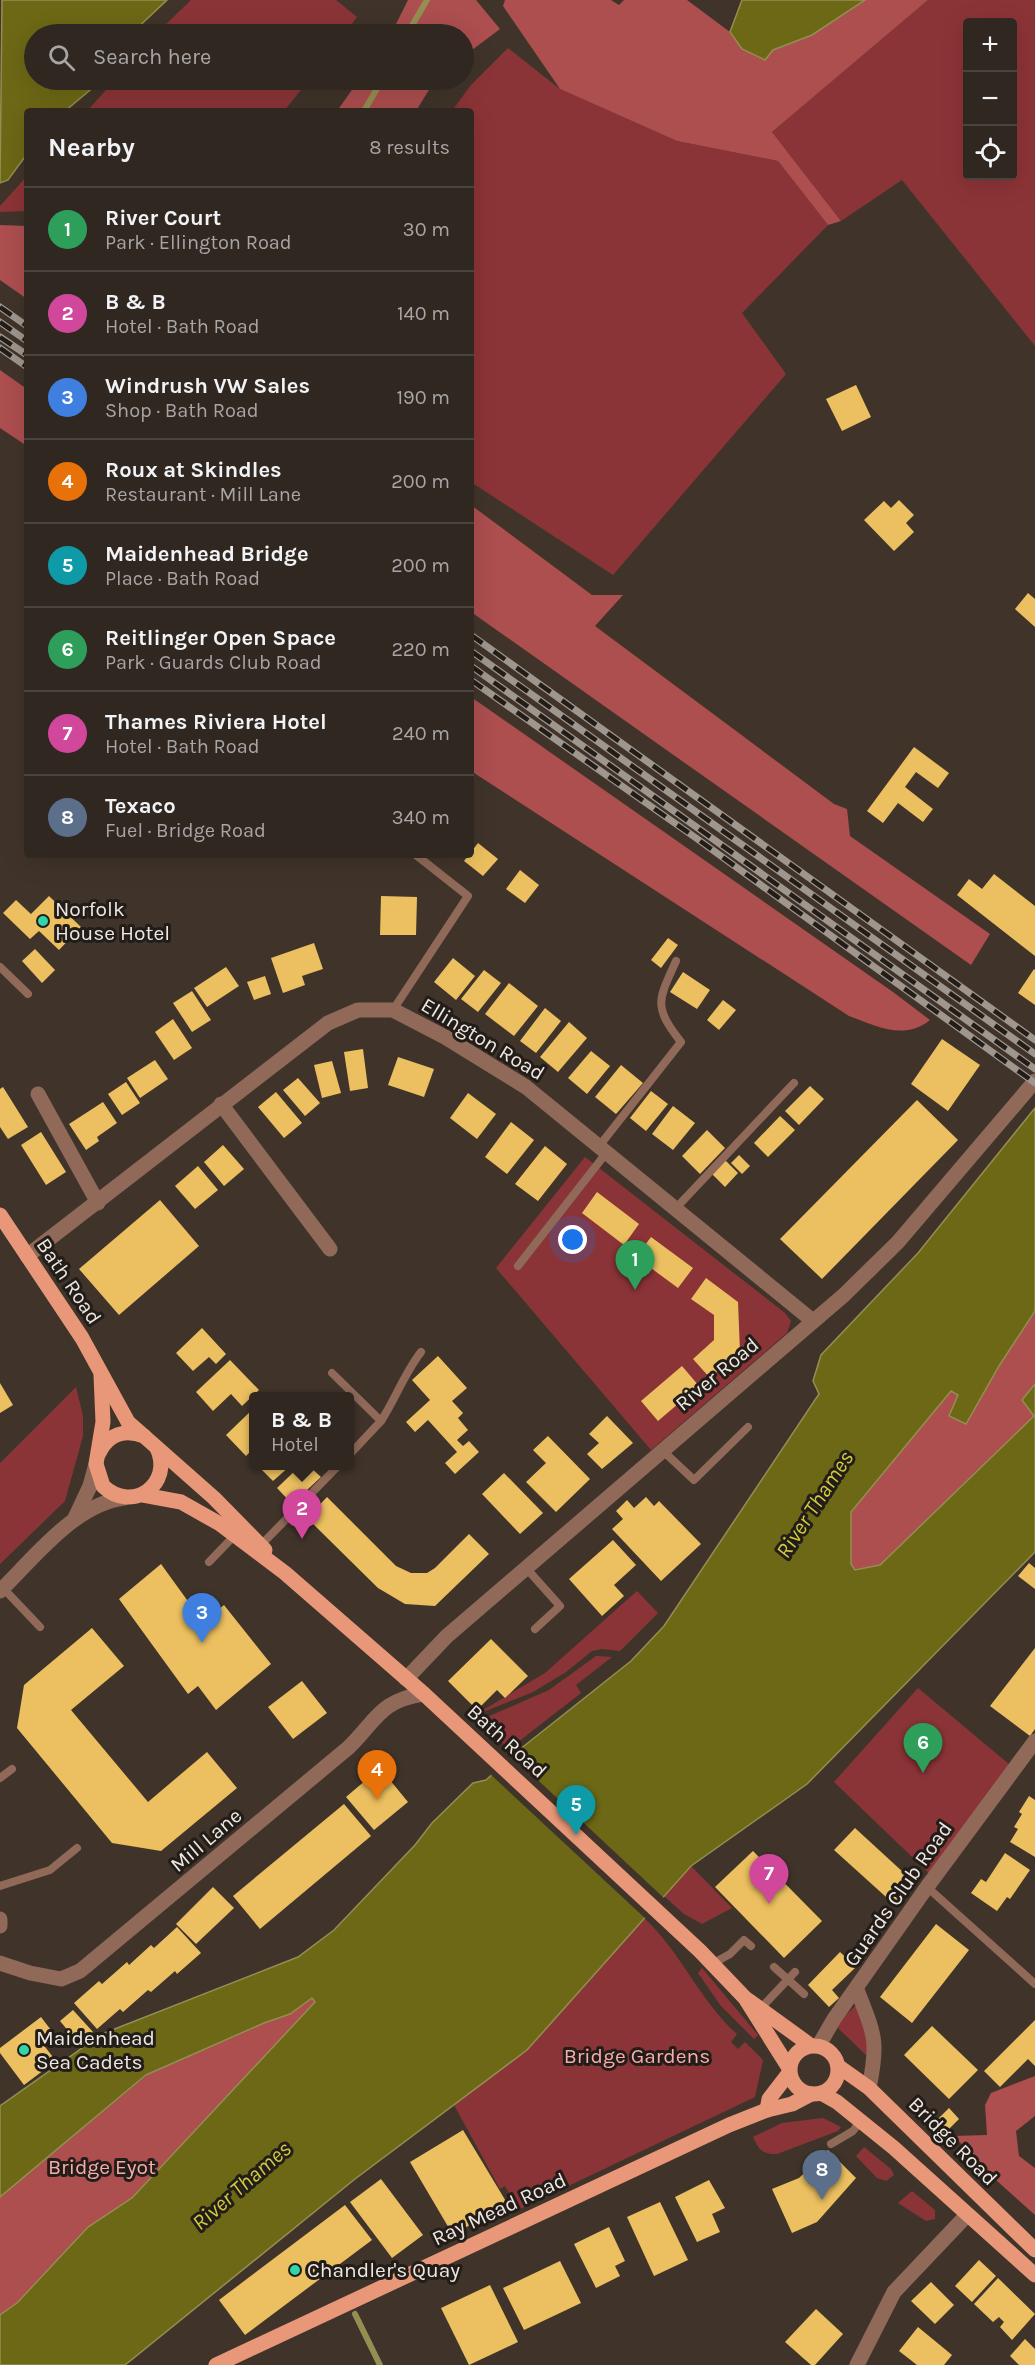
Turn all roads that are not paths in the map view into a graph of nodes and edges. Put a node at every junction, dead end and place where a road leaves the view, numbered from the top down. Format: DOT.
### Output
graph roads {
  1 [pos="420,858"];
  2 [pos="676,961"];
  3 [pos="0,967"];
  4 [pos="28,994"];
  5 [pos="393,1010"];
  6 [pos="1035,1081"];
  7 [pos="794,1083"];
  8 [pos="38,1094"];
  9 [pos="221,1104"];
  10 [pos="604,1148"];
  11 [pos="98,1203"];
  12 [pos="676,1208"];
  13 [pos="2,1221"];
  14 [pos="330,1249"];
  15 [pos="27,1256"];
  16 [pos="518,1266"];
  17 [pos="813,1321"];
  18 [pos="421,1352"];
  19 [pos="101,1372"];
  20 [pos="332,1373"];
  21 [pos="351,1392"];
  22 [pos="354,1395"];
  23 [pos="381,1421"];
  24 [pos="748,1427"];
  25 [pos="144,1436"];
  26 [pos="156,1447"];
  27 [pos="662,1449"];
  28 [pos="354,1450"];
  29 [pos="97,1459"];
  30 [pos="334,1470"];
  31 [pos="143,1495"];
  32 [pos="124,1498"];
  33 [pos="75,1518"];
  34 [pos="235,1535"];
  35 [pos="261,1545"];
  36 [pos="209,1562"];
  37 [pos="527,1569"];
  38 [pos="285,1573"];
  39 [pos="1,1589"];
  40 [pos="40,1627"];
  41 [pos="535,1629"];
  42 [pos="406,1679"];
  43 [pos="423,1694"];
  44 [pos="1035,1741"];
  45 [pos="12,1769"];
  46 [pos="0,1778"];
  47 [pos="77,1848"];
  48 [pos="0,1886"];
  49 [pos="927,1887"];
  50 [pos="0,1919"];
  51 [pos="0,1926"];
  52 [pos="751,1946"];
  53 [pos="0,1963"];
  54 [pos="712,1964"];
  55 [pos="774,1967"];
  56 [pos="795,1972"];
  57 [pos="787,1980"];
  58 [pos="1035,1984"];
  59 [pos="856,1990"];
  60 [pos="804,1994"];
  61 [pos="746,1998"];
  62 [pos="761,2008"];
  63 [pos="815,2045"];
  64 [pos="838,2066"];
  65 [pos="789,2070"];
  66 [pos="869,2088"];
  67 [pos="816,2094"];
  68 [pos="767,2110"];
  69 [pos="861,2120"];
  70 [pos="831,2144"];
  71 [pos="967,2215"];
  72 [pos="1035,2250"];
  73 [pos="1035,2275"];
  74 [pos="216,2365"];
  75 [pos="857,2365"];
  1 -- 5 [label="lane"];
  2 -- 10 [label="lane"];
  3 -- 4 [label="lane"];
  5 -- 9 [label="street, Ellington Road"];
  5 -- 10 [label="street, Ellington Road"];
  6 -- 17 [label="street, River Road"];
  7 -- 12 [label="lane"];
  8 -- 11 [label="street"];
  9 -- 11 [label="street, Ellington Road"];
  9 -- 14 [label="street"];
  10 -- 12 [label="street, Ellington Road"];
  10 -- 16 [label="lane"];
  11 -- 15 [label="street, Ellington Road"];
  12 -- 17 [label="street, Ellington Road"];
  13 -- 15 [label="main road, Bath Road"];
  15 -- 19 [label="main road, Bath Road"];
  17 -- 27 [label="street, River Road"];
  18 -- 23 [label="lane"];
  19 -- 25 [label="main road, Bath Road"];
  19 -- 29 [label="main road, Bath Road"];
  20 -- 21 [label="lane"];
  22 -- 23 [label="lane"];
  23 -- 28 [label="lane"];
  24 -- 27 [label="lane"];
  25 -- 26 [label="main road, Bath Road"];
  25 -- 29 [label="main road"];
  26 -- 31 [label="main road"];
  26 -- 35 [label="main road, Bath Road"];
  27 -- 37 [label="street, River Road"];
  29 -- 32 [label="main road"];
  29 -- 33 [label="street"];
  30 -- 35 [label="lane"];
  31 -- 32 [label="main road, Bath Road"];
  31 -- 34 [label="main road, Bath Road"];
  32 -- 33 [label="street"];
  33 -- 39 [label="street"];
  34 -- 36 [label="lane"];
  34 -- 38 [label="main road, Bath Road"];
  35 -- 38 [label="main road, Bath Road"];
  37 -- 41 [label="lane"];
  37 -- 42 [label="street, River Road"];
  38 -- 42 [label="main road, Bath Road"];
  39 -- 40 [label="lane"];
  42 -- 43 [label="main road, Bath Road"];
  43 -- 53 [label="street, Mill Lane"];
  43 -- 54 [label="main road, Bath Road"];
  44 -- 49 [label="street, Guards Club Road"];
  45 -- 46 [label="lane"];
  47 -- 48 [label="lane"];
  49 -- 58 [label="lane"];
  49 -- 59 [label="street, Guards Club Road"];
  50 -- 51 [label="street"];
  52 -- 54 [label="lane"];
  54 -- 61 [label="main road, Bath Road"];
  55 -- 57 [label="lane"];
  56 -- 57 [label="lane"];
  57 -- 60 [label="lane"];
  57 -- 62 [label="lane"];
  59 -- 63 [label="street"];
  59 -- 66 [label="street, Guards Club Road"];
  61 -- 62 [label="main road, Bath Road"];
  61 -- 65 [label="main road, Bath Road"];
  62 -- 63 [label="main road, Bath Road"];
  63 -- 64 [label="main road, Bath Road"];
  63 -- 65 [label="main road"];
  64 -- 66 [label="main road, Bridge Road"];
  64 -- 67 [label="main road"];
  65 -- 67 [label="main road, Bath Road"];
  65 -- 68 [label="main road"];
  66 -- 72 [label="main road, Bridge Road"];
  67 -- 68 [label="main road, Ray Mead Road"];
  67 -- 69 [label="main road, Bridge Road"];
  68 -- 74 [label="main road, Ray Mead Road"];
  69 -- 70 [label="lane"];
  69 -- 71 [label="main road, Bridge Road"];
  71 -- 73 [label="main road, Bridge Road"];
  71 -- 75 [label="street"];
}
